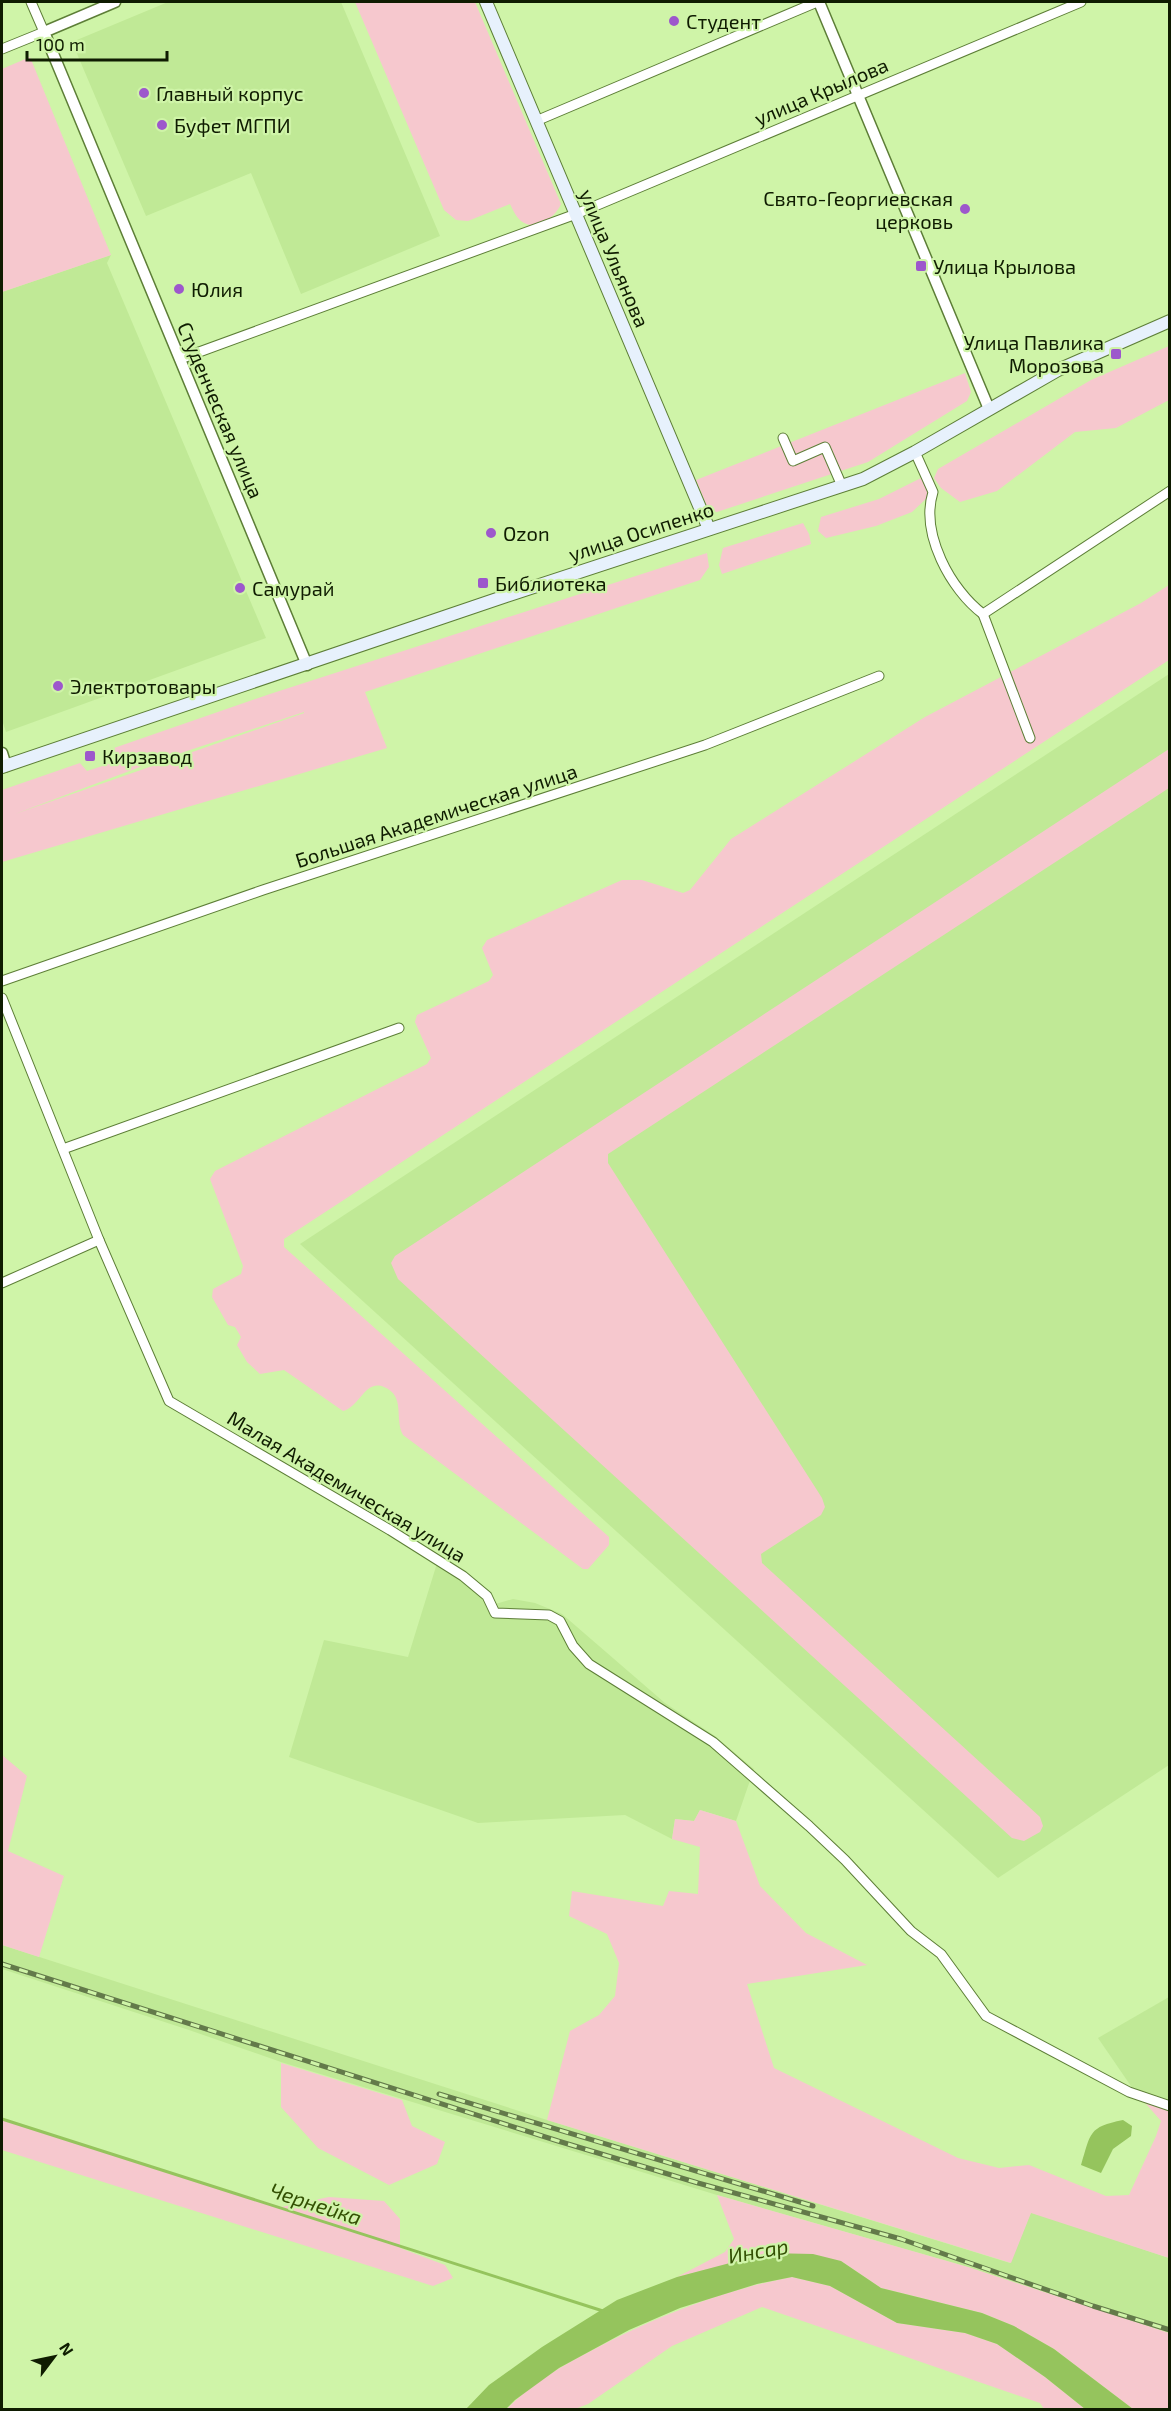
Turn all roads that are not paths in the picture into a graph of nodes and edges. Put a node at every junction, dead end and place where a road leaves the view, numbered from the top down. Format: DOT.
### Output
graph roads {
  1 [pos="32,2"];
  2 [pos="115,2"];
  3 [pos="486,2"];
  4 [pos="818,2"];
  5 [pos="1081,2"];
  6 [pos="44,32"];
  7 [pos="2,49"];
  8 [pos="858,94"];
  9 [pos="536,121"];
  10 [pos="576,214"];
  11 [pos="1170,321"];
  12 [pos="180,359"];
  13 [pos="989,409"];
  14 [pos="783,438"];
  15 [pos="915,452"];
  16 [pos="842,486"];
  17 [pos="1170,491"];
  18 [pos="709,529"];
  19 [pos="983,614"];
  20 [pos="307,665"];
  21 [pos="879,676"];
  22 [pos="1030,738"];
  23 [pos="2,753"];
  24 [pos="4,766"];
  25 [pos="2,981"];
  26 [pos="2,998"];
  27 [pos="399,1028"];
  28 [pos="63,1149"];
  29 [pos="99,1240"];
  30 [pos="2,1283"];
  31 [pos="1170,2106"];
  1 -- 6 [label="street, Студенческая улица"];
  2 -- 6 [label="street"];
  3 -- 9 [label="main road, улица Ульянова"];
  4 -- 8 [label="street"];
  4 -- 9 [label="street"];
  5 -- 8 [label="street, улица Крылова"];
  6 -- 7 [label="street"];
  6 -- 12 [label="street, Студенческая улица"];
  8 -- 10 [label="street, улица Крылова"];
  8 -- 13 [label="street"];
  9 -- 10 [label="main road, улица Ульянова"];
  10 -- 12 [label="street, улица Крылова"];
  10 -- 18 [label="main road, улица Ульянова"];
  11 -- 13 [label="main road, улица Осипенко"];
  12 -- 20 [label="street, Студенческая улица"];
  13 -- 15 [label="main road, улица Осипенко"];
  14 -- 16 [label="street"];
  15 -- 16 [label="main road, улица Осипенко"];
  15 -- 19 [label="street"];
  16 -- 18 [label="main road, улица Осипенко"];
  17 -- 19 [label="street"];
  18 -- 20 [label="main road, улица Осипенко"];
  19 -- 22 [label="street"];
  20 -- 24 [label="main road, улица Осипенко"];
  21 -- 25 [label="street, Большая Академическая улица"];
  23 -- 24 [label="street"];
  26 -- 28 [label="street"];
  27 -- 28 [label="street"];
  28 -- 29 [label="street"];
  29 -- 30 [label="street"];
  29 -- 31 [label="street, Малая Академическая улица"];
}
